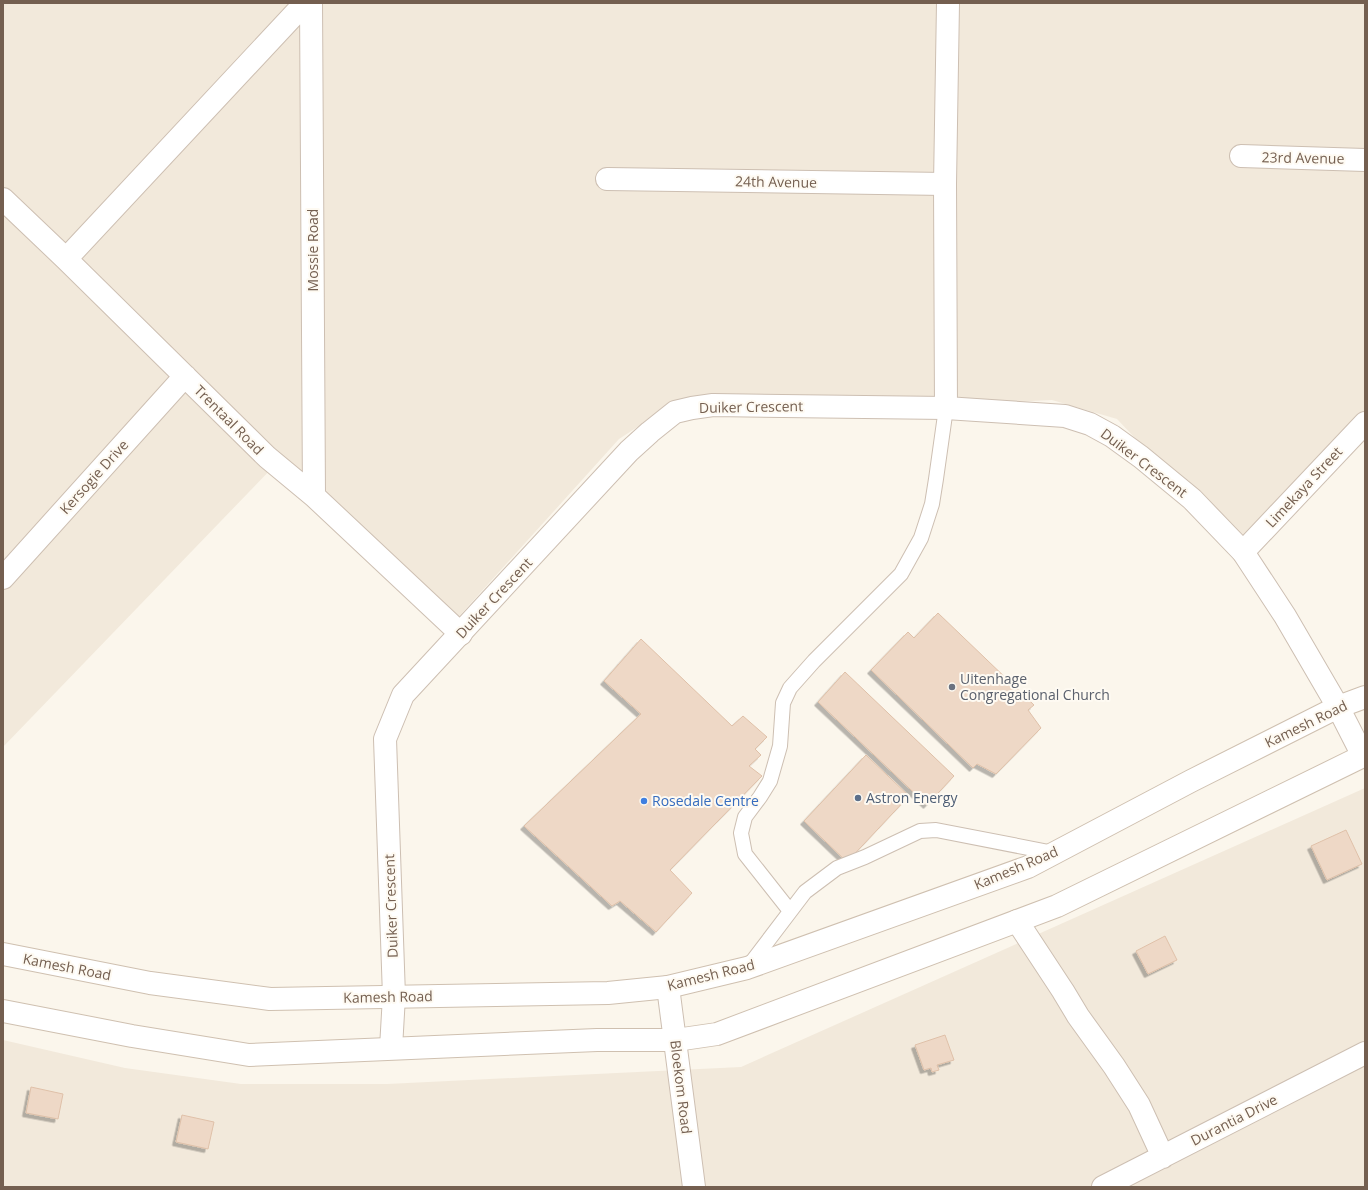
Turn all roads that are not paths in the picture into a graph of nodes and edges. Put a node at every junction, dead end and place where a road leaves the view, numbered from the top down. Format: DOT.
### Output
graph roads {
  1 [pos="305,3"];
  2 [pos="311,3"];
  3 [pos="948,3"];
  4 [pos="1241,156"];
  5 [pos="1365,160"];
  6 [pos="606,179"];
  7 [pos="945,184"];
  8 [pos="3,199"];
  9 [pos="66,259"];
  10 [pos="185,376"];
  11 [pos="946,408"];
  12 [pos="1365,423"];
  13 [pos="314,496"];
  14 [pos="1243,552"];
  15 [pos="3,577"];
  16 [pos="461,634"];
  17 [pos="1365,697"];
  18 [pos="1338,707"];
  19 [pos="1364,755"];
  20 [pos="1054,853"];
  21 [pos="790,911"];
  22 [pos="1017,921"];
  23 [pos="3,954"];
  24 [pos="747,968"];
  25 [pos="668,987"];
  26 [pos="394,996"];
  27 [pos="3,1011"];
  28 [pos="676,1040"];
  29 [pos="391,1048"];
  30 [pos="1365,1052"];
  31 [pos="1163,1157"];
  32 [pos="694,1187"];
  33 [pos="1103,1187"];
  1 -- 9 [label="street"];
  2 -- 13 [label="street, Mossie Road"];
  3 -- 7 [label="street"];
  4 -- 5 [label="street, 23rd Avenue"];
  6 -- 7 [label="street, 24th Avenue"];
  7 -- 11 [label="street"];
  8 -- 9 [label="street, Trentaal Road"];
  9 -- 10 [label="street, Trentaal Road"];
  10 -- 13 [label="street, Trentaal Road"];
  10 -- 15 [label="street, Kersogie Drive"];
  11 -- 14 [label="street, Duiker Crescent"];
  11 -- 16 [label="street, Duiker Crescent"];
  11 -- 21 [label="lane"];
  12 -- 14 [label="street, Limekaya Street"];
  13 -- 16 [label="street, Trentaal Road"];
  14 -- 18 [label="street, Duiker Crescent"];
  16 -- 26 [label="street, Duiker Crescent"];
  17 -- 18 [label="street, Kamesh Road"];
  18 -- 19 [label="street, Duiker Crescent"];
  18 -- 20 [label="street, Kamesh Road"];
  19 -- 22 [label="street"];
  20 -- 21 [label="lane"];
  20 -- 24 [label="street, Kamesh Road"];
  21 -- 24 [label="lane"];
  22 -- 28 [label="street"];
  22 -- 31 [label="street"];
  23 -- 26 [label="street, Kamesh Road"];
  24 -- 25 [label="street, Kamesh Road"];
  25 -- 26 [label="street, Kamesh Road"];
  25 -- 28 [label="street, Bloekom Road"];
  26 -- 29 [label="street, Duiker Crescent"];
  27 -- 29 [label="street"];
  28 -- 29 [label="street"];
  28 -- 32 [label="street, Bloekom Road"];
  30 -- 31 [label="street, Durantia Drive"];
  31 -- 33 [label="street, Durantia Drive"];
}
